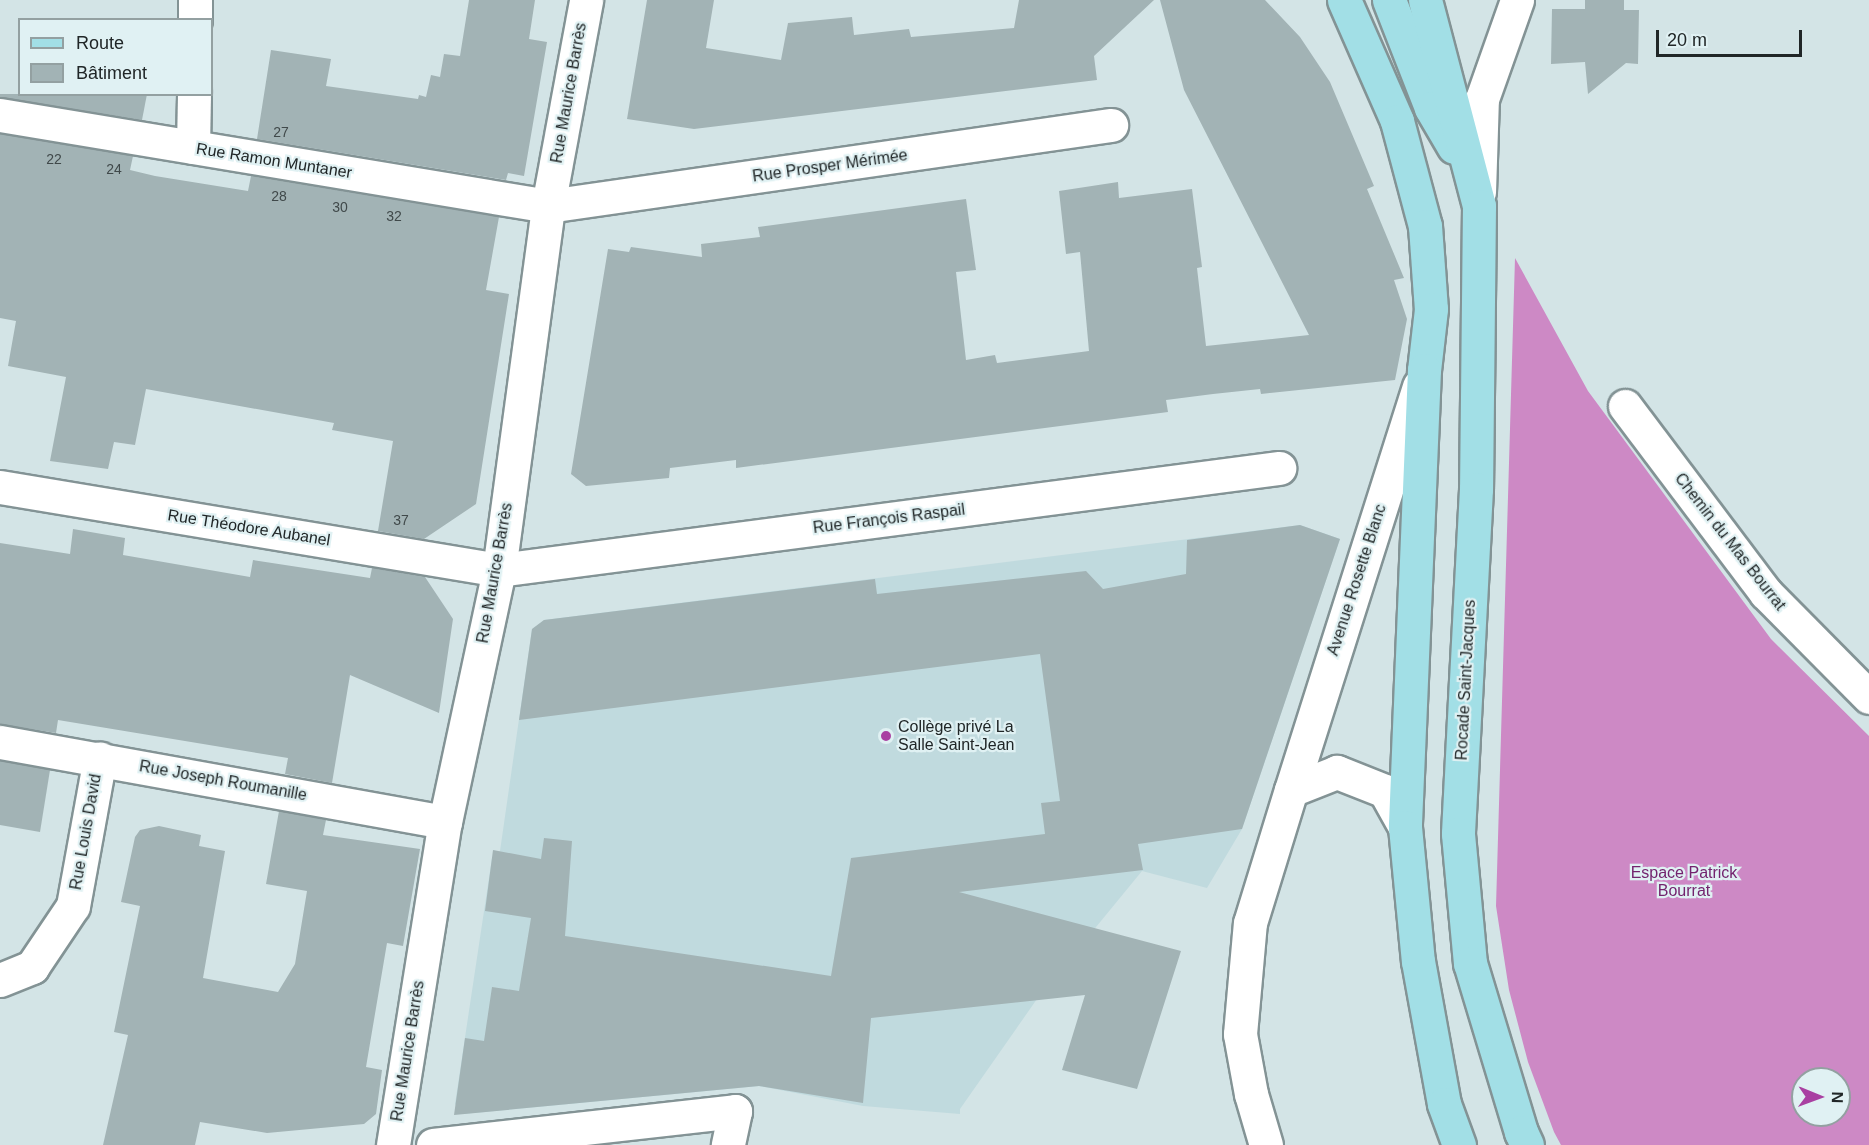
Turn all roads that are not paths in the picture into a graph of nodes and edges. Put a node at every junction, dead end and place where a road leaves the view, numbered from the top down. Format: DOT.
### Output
graph roads {
  1 [pos="195,0"];
  2 [pos="586,0"];
  3 [pos="1344,0"];
  4 [pos="1389,0"];
  5 [pos="1425,0"];
  6 [pos="1517,0"];
  7 [pos="195,18"];
  8 [pos="194,96"];
  9 [pos="0,115"];
  10 [pos="1111,125"];
  11 [pos="194,147"];
  12 [pos="1476,193"];
  13 [pos="548,206"];
  14 [pos="1424,370"];
  15 [pos="1625,406"];
  16 [pos="1278,468"];
  17 [pos="0,487"];
  18 [pos="499,570"];
  19 [pos="1869,697"];
  20 [pos="0,742"];
  21 [pos="100,758"];
  22 [pos="1291,790"];
  23 [pos="445,822"];
  24 [pos="1405,827"];
  25 [pos="0,980"];
  26 [pos="393,1145"];
  27 [pos="433,1145"];
  28 [pos="728,1145"];
  29 [pos="1266,1145"];
  30 [pos="1460,1145"];
  31 [pos="1527,1145"];
  1 -- 7 [label="street"];
  2 -- 13 [label="street, Rue Maurice Barrès"];
  3 -- 14 [label="main road"];
  4 -- 12 [label="main road"];
  5 -- 12 [label="main road, Rocade Saint-Jacques"];
  6 -- 12 [label="street"];
  8 -- 11 [label="street"];
  9 -- 11 [label="street, Rue Ramon Muntaner"];
  10 -- 13 [label="street, Rue Prosper Mérimée"];
  11 -- 13 [label="street, Rue Ramon Muntaner"];
  12 -- 31 [label="main road, Rocade Saint-Jacques"];
  13 -- 18 [label="street, Rue Maurice Barrès"];
  14 -- 22 [label="street, Avenue Rosette Blanc"];
  14 -- 24 [label="main road"];
  15 -- 19 [label="street, Chemin du Mas Bourrat"];
  16 -- 18 [label="street, Rue François Raspail"];
  17 -- 18 [label="street, Rue Théodore Aubanel"];
  18 -- 23 [label="street, Rue Maurice Barrès"];
  20 -- 21 [label="street, Rue Joseph Roumanille"];
  21 -- 23 [label="street, Rue Joseph Roumanille"];
  21 -- 25 [label="street, Rue Louis David"];
  22 -- 24 [label="street"];
  22 -- 29 [label="street, Avenue Rosette Blanc"];
  23 -- 26 [label="street, Rue Maurice Barrès"];
  24 -- 30 [label="main road"];
  27 -- 28 [label="street"];
}
